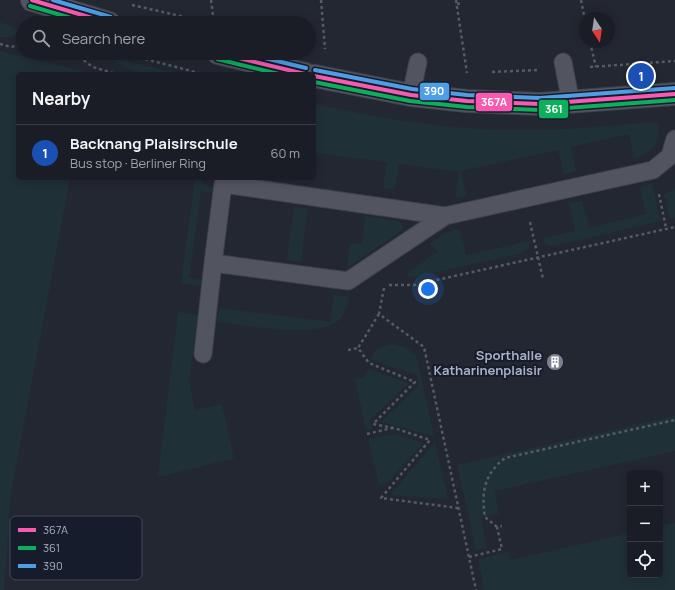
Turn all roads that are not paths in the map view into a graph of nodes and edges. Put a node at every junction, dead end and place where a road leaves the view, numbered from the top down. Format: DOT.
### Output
graph roads {
  1 [pos="32,0"];
  2 [pos="86,16"];
  3 [pos="247,60"];
  4 [pos="418,62"];
  5 [pos="564,65"];
  6 [pos="297,72"];
  7 [pos="316,76"];
  8 [pos="675,94"];
  9 [pos="411,95"];
  10 [pos="571,103"];
  11 [pos="675,139"];
  12 [pos="445,216"];
  13 [pos="214,263"];
  14 [pos="203,354"];
  1 -- 2 [label="street"];
  3 -- 6 [label="street"];
  4 -- 9 [label="lane"];
  5 -- 10 [label="lane"];
  7 -- 9 [label="street"];
  8 -- 10 [label="street"];
  9 -- 10 [label="street"];
  11 -- 12 [label="lane"];
  12 -- 13 [label="lane"];
  12 -- 13 [label="lane"];
  13 -- 14 [label="lane"];
}
